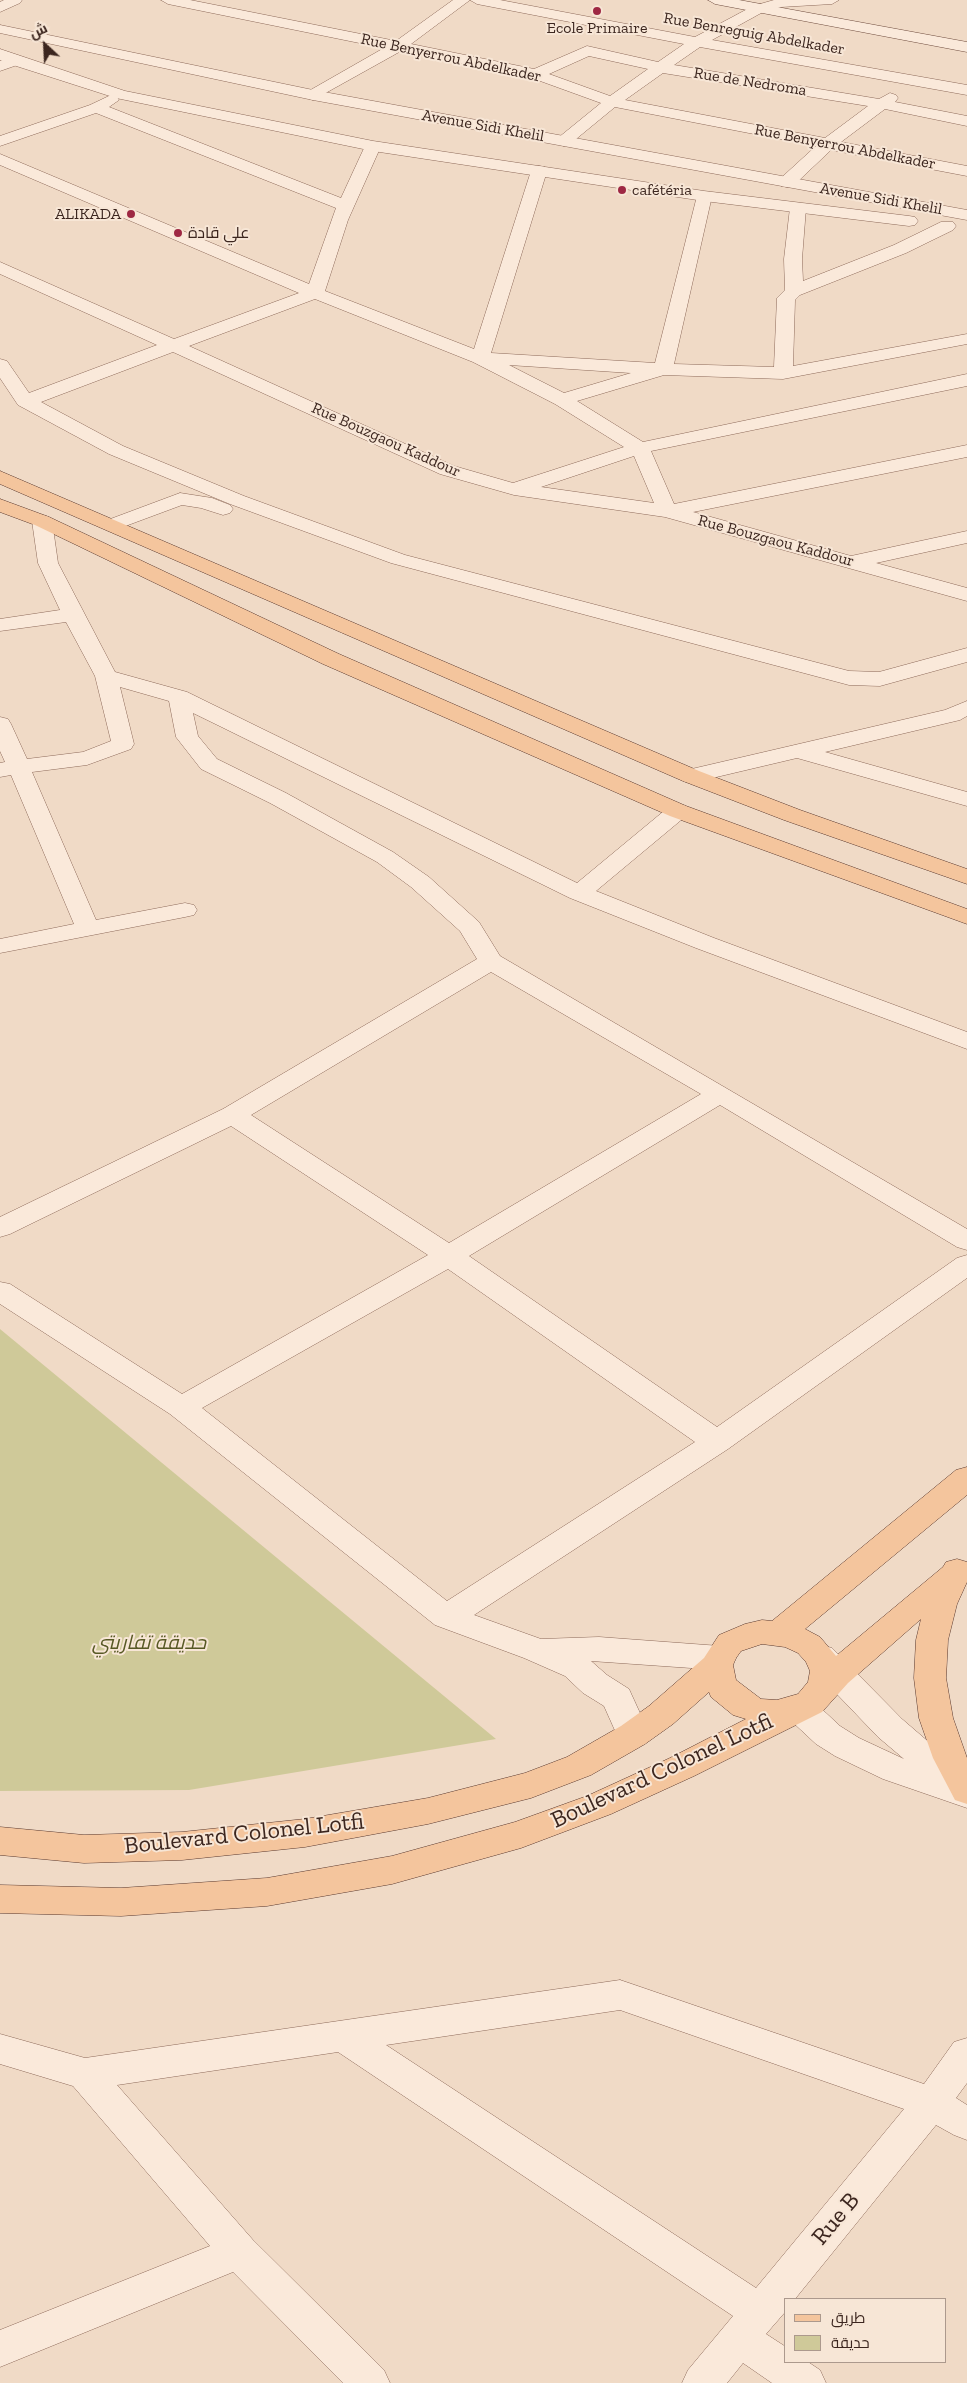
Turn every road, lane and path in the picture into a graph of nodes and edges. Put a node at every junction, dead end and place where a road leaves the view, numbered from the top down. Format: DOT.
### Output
graph roads {
  1 [pos="15,0"];
  2 [pos="168,0"];
  3 [pos="463,0"];
  4 [pos="477,0"];
  5 [pos="715,0"];
  6 [pos="832,0"];
  7 [pos="0,8"];
  8 [pos="758,9"];
  9 [pos="0,29"];
  10 [pos="698,42"];
  11 [pos="400,46"];
  12 [pos="967,47"];
  13 [pos="5,60"];
  14 [pos="662,68"];
  15 [pos="536,74"];
  16 [pos="913,79"];
  17 [pos="967,90"];
  18 [pos="122,95"];
  19 [pos="313,95"];
  20 [pos="612,102"];
  21 [pos="882,104"];
  22 [pos="96,108"];
  23 [pos="967,121"];
  24 [pos="0,141"];
  25 [pos="564,141"];
  26 [pos="829,143"];
  27 [pos="373,146"];
  28 [pos="0,159"];
  29 [pos="539,171"];
  30 [pos="967,171"];
  31 [pos="788,182"];
  32 [pos="704,196"];
  33 [pos="347,206"];
  34 [pos="798,208"];
  35 [pos="967,215"];
  36 [pos="948,226"];
  37 [pos="967,228"];
  38 [pos="0,267"];
  39 [pos="794,291"];
  40 [pos="315,293"];
  41 [pos="967,339"];
  42 [pos="175,346"];
  43 [pos="480,358"];
  44 [pos="0,365"];
  45 [pos="662,369"];
  46 [pos="783,373"];
  47 [pos="967,380"];
  48 [pos="562,400"];
  49 [pos="25,401"];
  50 [pos="640,448"];
  51 [pos="967,451"];
  52 [pos="0,477"];
  53 [pos="514,489"];
  54 [pos="0,505"];
  55 [pos="667,511"];
  56 [pos="42,521"];
  57 [pos="112,525"];
  58 [pos="967,537"];
  59 [pos="852,562"];
  60 [pos="965,593"];
  61 [pos="73,615"];
  62 [pos="0,625"];
  63 [pos="738,649"];
  64 [pos="967,655"];
  65 [pos="106,676"];
  66 [pos="179,697"];
  67 [pos="962,714"];
  68 [pos="0,724"];
  69 [pos="800,752"];
  70 [pos="10,768"];
  71 [pos="691,776"];
  72 [pos="967,799"];
  73 [pos="678,810"];
  74 [pos="967,877"];
  75 [pos="579,893"];
  76 [pos="185,910"];
  77 [pos="967,917"];
  78 [pos="87,927"];
  79 [pos="0,946"];
  80 [pos="491,961"];
  81 [pos="967,1041"];
  82 [pos="720,1094"];
  83 [pos="232,1115"];
  84 [pos="0,1228"];
  85 [pos="967,1241"];
  86 [pos="449,1256"];
  87 [pos="967,1264"];
  88 [pos="0,1291"];
  89 [pos="181,1406"];
  90 [pos="717,1442"];
  91 [pos="967,1478"];
  92 [pos="962,1566"];
  93 [pos="446,1617"];
  94 [pos="779,1633"];
  95 [pos="535,1649"];
  96 [pos="719,1662"];
  97 [pos="826,1672"];
  98 [pos="796,1710"];
  99 [pos="633,1735"];
  100 [pos="967,1791"];
  101 [pos="967,1796"];
  102 [pos="0,1841"];
  103 [pos="0,1898"];
  104 [pos="345,2037"];
  105 [pos="0,2049"];
  106 [pos="967,2053"];
  107 [pos="85,2074"];
  108 [pos="932,2103"];
  109 [pos="967,2124"];
  110 [pos="239,2252"];
  111 [pos="749,2325"];
  112 [pos="0,2349"];
  113 [pos="784,2361"];
  114 [pos="786,2363"];
  115 [pos="370,2383"];
  116 [pos="702,2383"];
  117 [pos="806,2383"];
  1 -- 7 [label="street"];
  2 -- 11 [label="street, Rue Benyerrou Abdelkader"];
  3 -- 11 [label="street"];
  4 -- 10 [label="street, Rue Benreguig Abdelkader"];
  5 -- 8 [label="street"];
  6 -- 8 [label="street"];
  8 -- 10 [label="street"];
  8 -- 12 [label="street"];
  9 -- 19 [label="street, Avenue Sidi Khelil"];
  10 -- 14 [label="street"];
  10 -- 16 [label="street, Rue Benreguig Abdelkader"];
  11 -- 15 [label="street, Rue Benyerrou Abdelkader"];
  11 -- 19 [label="street"];
  13 -- 18 [label="street, Avenue Sidi Khelil"];
  14 -- 15 [label="street, Rue de Nedroma"];
  14 -- 20 [label="street"];
  14 -- 21 [label="street, Rue de Nedroma"];
  15 -- 20 [label="street, Rue Benyerrou Abdelkader"];
  16 -- 17 [label="street, Rue Benreguig Abdelkader"];
  16 -- 21 [label="street"];
  18 -- 22 [label="street"];
  18 -- 27 [label="street, Avenue Sidi Khelil"];
  19 -- 25 [label="street, Avenue Sidi Khelil"];
  20 -- 25 [label="street"];
  20 -- 26 [label="street, Rue Benyerrou Abdelkader"];
  21 -- 23 [label="street, Rue de Nedroma"];
  21 -- 26 [label="street"];
  22 -- 24 [label="street"];
  22 -- 33 [label="street"];
  25 -- 31 [label="street, Avenue Sidi Khelil"];
  26 -- 30 [label="street, Rue Benyerrou Abdelkader"];
  26 -- 31 [label="street"];
  27 -- 29 [label="street, Avenue Sidi Khelil"];
  27 -- 33 [label="street"];
  28 -- 40 [label="street"];
  29 -- 32 [label="street, Avenue Sidi Khelil"];
  29 -- 43 [label="street"];
  31 -- 35 [label="street, Avenue Sidi Khelil"];
  32 -- 34 [label="street, Avenue Sidi Khelil"];
  32 -- 45 [label="street"];
  33 -- 40 [label="street"];
  34 -- 36 [label="street, Avenue Sidi Khelil"];
  34 -- 39 [label="street"];
  36 -- 37 [label="street, Avenue Sidi Khelil"];
  36 -- 39 [label="street"];
  38 -- 42 [label="street, Rue Bouzgaou Kaddour"];
  39 -- 46 [label="street"];
  40 -- 42 [label="street"];
  40 -- 43 [label="street"];
  41 -- 46 [label="street"];
  42 -- 49 [label="street"];
  42 -- 53 [label="street, Rue Bouzgaou Kaddour"];
  43 -- 45 [label="street"];
  43 -- 48 [label="street"];
  44 -- 49 [label="street"];
  45 -- 46 [label="street"];
  45 -- 48 [label="street"];
  47 -- 50 [label="street"];
  48 -- 50 [label="street"];
  49 -- 63 [label="street"];
  50 -- 53 [label="street"];
  50 -- 55 [label="street"];
  51 -- 55 [label="street"];
  52 -- 57 [label="main road"];
  53 -- 55 [label="street, Rue Bouzgaou Kaddour"];
  54 -- 56 [label="main road"];
  55 -- 59 [label="street, Rue Bouzgaou Kaddour"];
  56 -- 61 [label="street"];
  56 -- 73 [label="main road"];
  57 -- 63 [label="street"];
  57 -- 71 [label="main road"];
  58 -- 59 [label="street"];
  59 -- 60 [label="street, Rue Bouzgaou Kaddour"];
  61 -- 62 [label="street"];
  61 -- 65 [label="street"];
  63 -- 64 [label="street"];
  65 -- 66 [label="street"];
  65 -- 70 [label="street"];
  66 -- 75 [label="street"];
  66 -- 80 [label="street"];
  67 -- 69 [label="street"];
  68 -- 70 [label="street"];
  69 -- 71 [label="street"];
  69 -- 72 [label="street"];
  70 -- 78 [label="street"];
  71 -- 74 [label="main road"];
  73 -- 75 [label="street"];
  73 -- 77 [label="main road"];
  75 -- 81 [label="street"];
  76 -- 78 [label="street"];
  78 -- 79 [label="street"];
  80 -- 82 [label="street"];
  80 -- 83 [label="street"];
  82 -- 85 [label="street"];
  82 -- 86 [label="street"];
  83 -- 84 [label="street"];
  83 -- 86 [label="street"];
  86 -- 89 [label="street"];
  86 -- 90 [label="street"];
  87 -- 90 [label="street"];
  88 -- 89 [label="street"];
  89 -- 93 [label="street"];
  90 -- 93 [label="street"];
  91 -- 94 [label="main road"];
  92 -- 97 [label="main road"];
  92 -- 100 [label="main road"];
  93 -- 95 [label="street"];
  94 -- 96 [label="main road"];
  94 -- 97 [label="main road"];
  95 -- 96 [label="street"];
  95 -- 99 [label="street"];
  96 -- 98 [label="main road"];
  96 -- 99 [label="main road, Boulevard Colonel Lotfi"];
  97 -- 98 [label="main road"];
  97 -- 101 [label="street"];
  98 -- 101 [label="street"];
  98 -- 103 [label="main road, Boulevard Colonel Lotfi"];
  99 -- 102 [label="main road, Boulevard Colonel Lotfi"];
  104 -- 107 [label="street"];
  104 -- 108 [label="street"];
  104 -- 111 [label="street"];
  105 -- 107 [label="street"];
  106 -- 108 [label="street, Rue B"];
  107 -- 110 [label="street"];
  108 -- 109 [label="street"];
  108 -- 111 [label="street, Rue B"];
  110 -- 112 [label="street"];
  110 -- 115 [label="street"];
  111 -- 113 [label="street"];
  111 -- 116 [label="street, Rue B"];
  114 -- 117 [label="street"];
}
